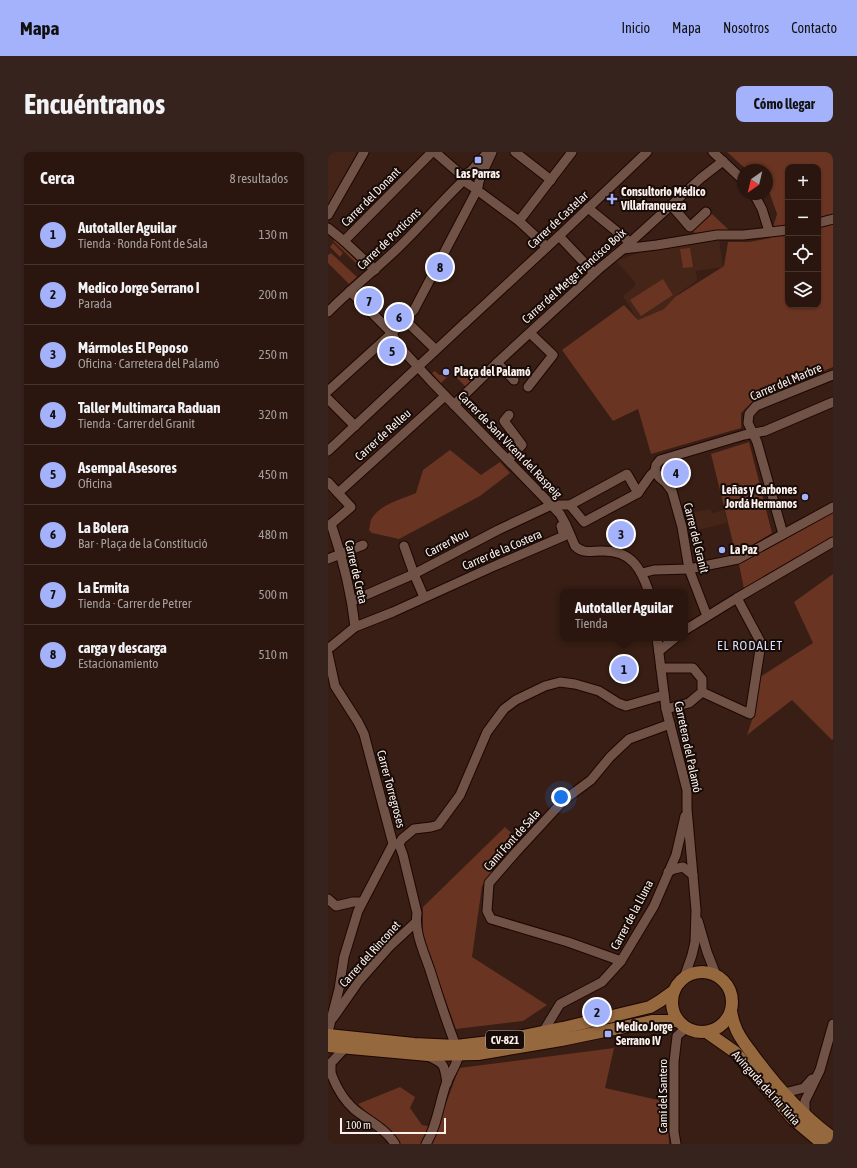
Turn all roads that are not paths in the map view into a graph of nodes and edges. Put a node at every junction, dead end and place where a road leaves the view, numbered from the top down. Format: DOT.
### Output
graph roads {
  1 [pos="364,152"];
  2 [pos="432,152"];
  3 [pos="435,152"];
  4 [pos="488,152"];
  5 [pos="492,152"];
  6 [pos="516,152"];
  7 [pos="572,152"];
  8 [pos="647,152"];
  9 [pos="713,152"];
  10 [pos="723,160"];
  11 [pos="737,174"];
  12 [pos="465,175"];
  13 [pos="551,180"];
  14 [pos="478,185"];
  15 [pos="757,200"];
  16 [pos="671,205"];
  17 [pos="588,208"];
  18 [pos="706,212"];
  19 [pos="328,215"];
  20 [pos="833,219"];
  21 [pos="518,221"];
  22 [pos="821,222"];
  23 [pos="328,228"];
  24 [pos="785,230"];
  25 [pos="769,231"];
  26 [pos="559,236"];
  27 [pos="626,238"];
  28 [pos="344,241"];
  29 [pos="547,247"];
  30 [pos="623,248"];
  31 [pos="375,270"];
  32 [pos="594,273"];
  33 [pos="350,291"];
  34 [pos="328,312"];
  35 [pos="404,320"];
  36 [pos="392,333"];
  37 [pos="530,333"];
  38 [pos="438,346"];
  39 [pos="497,363"];
  40 [pos="419,368"];
  41 [pos="833,375"];
  42 [pos="514,380"];
  43 [pos="528,387"];
  44 [pos="328,391"];
  45 [pos="445,396"];
  46 [pos="328,399"];
  47 [pos="833,402"];
  48 [pos="454,405"];
  49 [pos="509,414"];
  50 [pos="355,426"];
  51 [pos="754,434"];
  52 [pos="328,451"];
  53 [pos="508,460"];
  54 [pos="655,471"];
  55 [pos="328,482"];
  56 [pos="338,493"];
  57 [pos="638,493"];
  58 [pos="551,505"];
  59 [pos="570,505"];
  60 [pos="833,507"];
  61 [pos="783,534"];
  62 [pos="833,542"];
  63 [pos="363,545"];
  64 [pos="404,546"];
  65 [pos="341,553"];
  66 [pos="328,559"];
  67 [pos="689,569"];
  68 [pos="642,573"];
  69 [pos="414,574"];
  70 [pos="648,589"];
  71 [pos="424,597"];
  72 [pos="737,598"];
  73 [pos="352,601"];
  74 [pos="707,616"];
  75 [pos="355,627"];
  76 [pos="688,628"];
  77 [pos="657,641"];
  78 [pos="671,641"];
  79 [pos="328,649"];
  80 [pos="659,651"];
  81 [pos="328,654"];
  82 [pos="660,668"];
  83 [pos="702,692"];
  84 [pos="664,695"];
  85 [pos="666,709"];
  86 [pos="670,724"];
  87 [pos="687,809"];
  88 [pos="396,844"];
  89 [pos="668,872"];
  90 [pos="693,875"];
  91 [pos="328,899"];
  92 [pos="362,902"];
  93 [pos="696,910"];
  94 [pos="416,918"];
  95 [pos="621,961"];
  96 [pos="716,975"];
  97 [pos="684,978"];
  98 [pos="339,989"];
  99 [pos="674,991"];
  100 [pos="351,993"];
  101 [pos="556,1008"];
  102 [pos="731,1011"];
  103 [pos="330,1023"];
  104 [pos="682,1024"];
  105 [pos="833,1024"];
  106 [pos="563,1028"];
  107 [pos="543,1032"];
  108 [pos="708,1033"];
  109 [pos="328,1034"];
  110 [pos="328,1046"];
  111 [pos="345,1048"];
  112 [pos="457,1051"];
  113 [pos="428,1055"];
  114 [pos="329,1068"];
  115 [pos="820,1070"];
  116 [pos="447,1083"];
  117 [pos="784,1093"];
  118 [pos="805,1115"];
  119 [pos="833,1138"];
  120 [pos="396,1144"];
  121 [pos="426,1144"];
  122 [pos="676,1144"];
  123 [pos="823,1144"];
  1 -- 19 [label="street"];
  2 -- 28 [label="street, Carrer del Donant"];
  3 -- 12 [label="street"];
  4 -- 12 [label="street, Carrer de Porticons"];
  5 -- 14 [label="street"];
  6 -- 13 [label="street"];
  7 -- 13 [label="street"];
  8 -- 17 [label="street, Carrer de Castelar"];
  9 -- 10 [label="street"];
  10 -- 11 [label="street"];
  10 -- 16 [label="street, Carrer del Metge Francisco Boix"];
  12 -- 14 [label="street"];
  12 -- 14 [label="street"];
  12 -- 31 [label="street, Carrer de Porticons"];
  13 -- 21 [label="street"];
  14 -- 21 [label="street"];
  14 -- 35 [label="street"];
  15 -- 25 [label="street"];
  16 -- 18 [label="street"];
  16 -- 30 [label="street, Carrer del Metge Francisco Boix"];
  17 -- 26 [label="street, Carrer de Castelar"];
  17 -- 27 [label="street"];
  20 -- 22 [label="street"];
  21 -- 29 [label="street"];
  23 -- 28 [label="street"];
  24 -- 25 [label="street"];
  25 -- 30 [label="street"];
  26 -- 29 [label="street, Carrer de Castelar"];
  26 -- 32 [label="street"];
  28 -- 31 [label="street"];
  29 -- 38 [label="street, Carrer de Castelar"];
  30 -- 32 [label="street, Carrer del Metge Francisco Boix"];
  31 -- 33 [label="street, Carrer de Porticons"];
  32 -- 37 [label="street, Carrer del Metge Francisco Boix"];
  33 -- 34 [label="street, Carrer de Porticons"];
  33 -- 36 [label="street, Carrer de Sant Vicent del Raspeig"];
  35 -- 36 [label="street"];
  35 -- 38 [label="street"];
  36 -- 40 [label="street, Carrer de Sant Vicent del Raspeig"];
  36 -- 44 [label="street"];
  37 -- 39 [label="street, Carrer del Metge Francisco Boix"];
  37 -- 43 [label="street"];
  38 -- 40 [label="street, Carrer de Castelar"];
  39 -- 42 [label="street"];
  39 -- 48 [label="street, Carrer del Metge Francisco Boix"];
  40 -- 45 [label="street, Carrer de Sant Vicent del Raspeig"];
  40 -- 50 [label="street, Carrer de Castelar"];
  41 -- 51 [label="street, Carrer del Marbre"];
  45 -- 48 [label="street, Carrer de Sant Vicent del Raspeig"];
  45 -- 56 [label="street, Carrer de Relleu"];
  46 -- 50 [label="street"];
  47 -- 51 [label="street"];
  48 -- 53 [label="street, Carrer de Sant Vicent del Raspeig"];
  49 -- 53 [label="street"];
  50 -- 52 [label="street, Carrer de Castelar"];
  51 -- 54 [label="street"];
  51 -- 61 [label="street"];
  53 -- 58 [label="street, Carrer de Sant Vicent del Raspeig"];
  54 -- 57 [label="street"];
  54 -- 67 [label="street, Carrer del Granit"];
  55 -- 56 [label="street"];
  56 -- 65 [label="street, Carrer de Creta"];
  57 -- 59 [label="street"];
  57 -- 59 [label="street"];
  58 -- 59 [label="street"];
  58 -- 68 [label="street, Carrer de Sant Vicent del Raspeig"];
  58 -- 69 [label="street, Carrer Nou"];
  58 -- 71 [label="street, Carrer de la Costera"];
  60 -- 61 [label="street"];
  61 -- 67 [label="street"];
  62 -- 72 [label="street"];
  63 -- 65 [label="street"];
  64 -- 69 [label="street"];
  65 -- 66 [label="street"];
  65 -- 73 [label="street, Carrer de Creta"];
  67 -- 68 [label="street"];
  67 -- 74 [label="street, Carrer del Granit"];
  68 -- 70 [label="street"];
  69 -- 71 [label="street"];
  69 -- 73 [label="street, Carrer Nou"];
  71 -- 75 [label="street, Carrer de la Costera"];
  72 -- 74 [label="street"];
  72 -- 83 [label="street"];
  73 -- 75 [label="street, Carrer de Creta"];
  74 -- 76 [label="street"];
  75 -- 79 [label="street, Carrer de la Costera"];
  77 -- 80 [label="street, Carretera del Palamó"];
  78 -- 80 [label="street"];
  80 -- 82 [label="street, Carretera del Palamó"];
  81 -- 88 [label="street, Carrer Torregroses"];
  82 -- 83 [label="street"];
  82 -- 84 [label="street, Carretera del Palamó"];
  83 -- 85 [label="street"];
  84 -- 85 [label="street, Carretera del Palamó"];
  84 -- 88 [label="street"];
  85 -- 86 [label="street, Carretera del Palamó"];
  86 -- 87 [label="street, Carretera del Palamó"];
  86 -- 95 [label="street, Camí Font de Sala"];
  87 -- 89 [label="street, Carrer de la Lluna"];
  87 -- 90 [label="street, Carretera del Palamó"];
  88 -- 92 [label="street"];
  88 -- 94 [label="street, Carrer Torregroses"];
  89 -- 90 [label="street"];
  89 -- 95 [label="street, Carrer de la Lluna"];
  90 -- 93 [label="street, Carretera del Palamó"];
  91 -- 92 [label="street"];
  92 -- 98 [label="street"];
  93 -- 96 [label="street, Carretera del Palamó"];
  93 -- 97 [label="street, Carretera del Palamó"];
  94 -- 100 [label="street, Carrer del Rinconet"];
  94 -- 112 [label="street, Carrer Torregroses"];
  95 -- 101 [label="street, Carrer de la Lluna"];
  96 -- 97 [label="main road"];
  96 -- 102 [label="main road"];
  97 -- 99 [label="main road, CV-821"];
  98 -- 100 [label="street"];
  98 -- 103 [label="street"];
  99 -- 104 [label="main road"];
  99 -- 106 [label="main road, CV-821"];
  100 -- 103 [label="street, Carrer del Rinconet"];
  101 -- 106 [label="street"];
  101 -- 107 [label="street"];
  102 -- 108 [label="main road"];
  102 -- 117 [label="main road, Avinguda del riu Túria"];
  103 -- 109 [label="street"];
  104 -- 108 [label="main road, CV-821"];
  104 -- 112 [label="main road, CV-821"];
  104 -- 122 [label="street, Camí del Santero"];
  105 -- 115 [label="street"];
  106 -- 107 [label="main road, CV-821"];
  107 -- 112 [label="main road, CV-821"];
  108 -- 123 [label="main road, Avinguda del riu Túria / CV-821"];
  109 -- 112 [label="main road, CV-821"];
  110 -- 111 [label="main road, CV-821"];
  111 -- 113 [label="main road, CV-821"];
  111 -- 114 [label="street"];
  112 -- 113 [label="main road, CV-821"];
  112 -- 116 [label="street"];
  113 -- 116 [label="street"];
  114 -- 120 [label="street"];
  115 -- 117 [label="street"];
  115 -- 118 [label="street"];
  116 -- 121 [label="street"];
  117 -- 118 [label="main road, Avinguda del riu Túria"];
  118 -- 119 [label="main road, Avinguda del riu Túria"];
}
